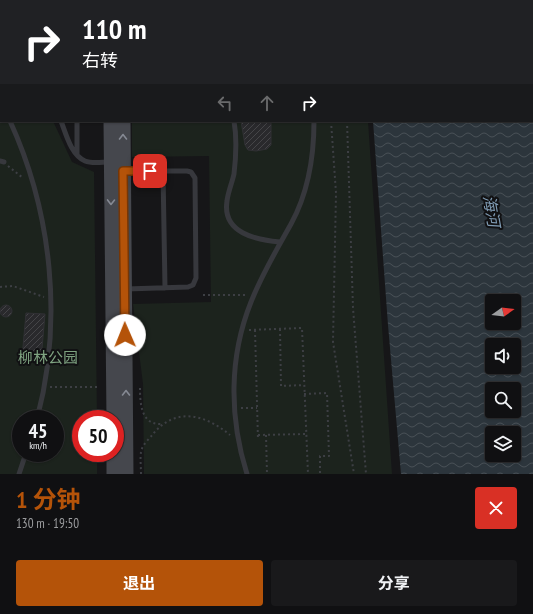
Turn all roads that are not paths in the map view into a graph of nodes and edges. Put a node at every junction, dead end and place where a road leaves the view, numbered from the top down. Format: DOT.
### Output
graph roads {
  1 [pos="10,122"];
  2 [pos="61,122"];
  3 [pos="77,122"];
  4 [pos="111,122"];
  5 [pos="123,122"];
  6 [pos="234,122"];
  7 [pos="314,122"];
  8 [pos="77,155"];
  9 [pos="117,167"];
  10 [pos="163,171"];
  11 [pos="280,242"];
  12 [pos="165,288"];
  13 [pos="125,289"];
  14 [pos="39,410"];
  15 [pos="114,410"];
  16 [pos="23,462"];
  17 [pos="114,462"];
  18 [pos="18,474"];
  19 [pos="114,474"];
  20 [pos="126,474"];
  21 [pos="247,474"];
  1 -- 14 [label="lane"];
  2 -- 8 [label="lane"];
  3 -- 8 [label="lane"];
  4 -- 9 [label="main road"];
  9 -- 5 [label="main road, one-way"];
  6 -- 11 [label="lane"];
  7 -- 11 [label="lane"];
  8 -- 9 [label="lane"];
  9 -- 10 [label="lane"];
  9 -- 13 [label="main road"];
  9 -- 15 [label="main road, one-way"];
  10 -- 12 [label="lane"];
  10 -- 12 [label="lane"];
  11 -- 21 [label="lane"];
  12 -- 13 [label="lane"];
  20 -- 13 [label="main road, one-way"];
  16 -- 18 [label="lane"];
  17 -- 19 [label="main road"];
}
